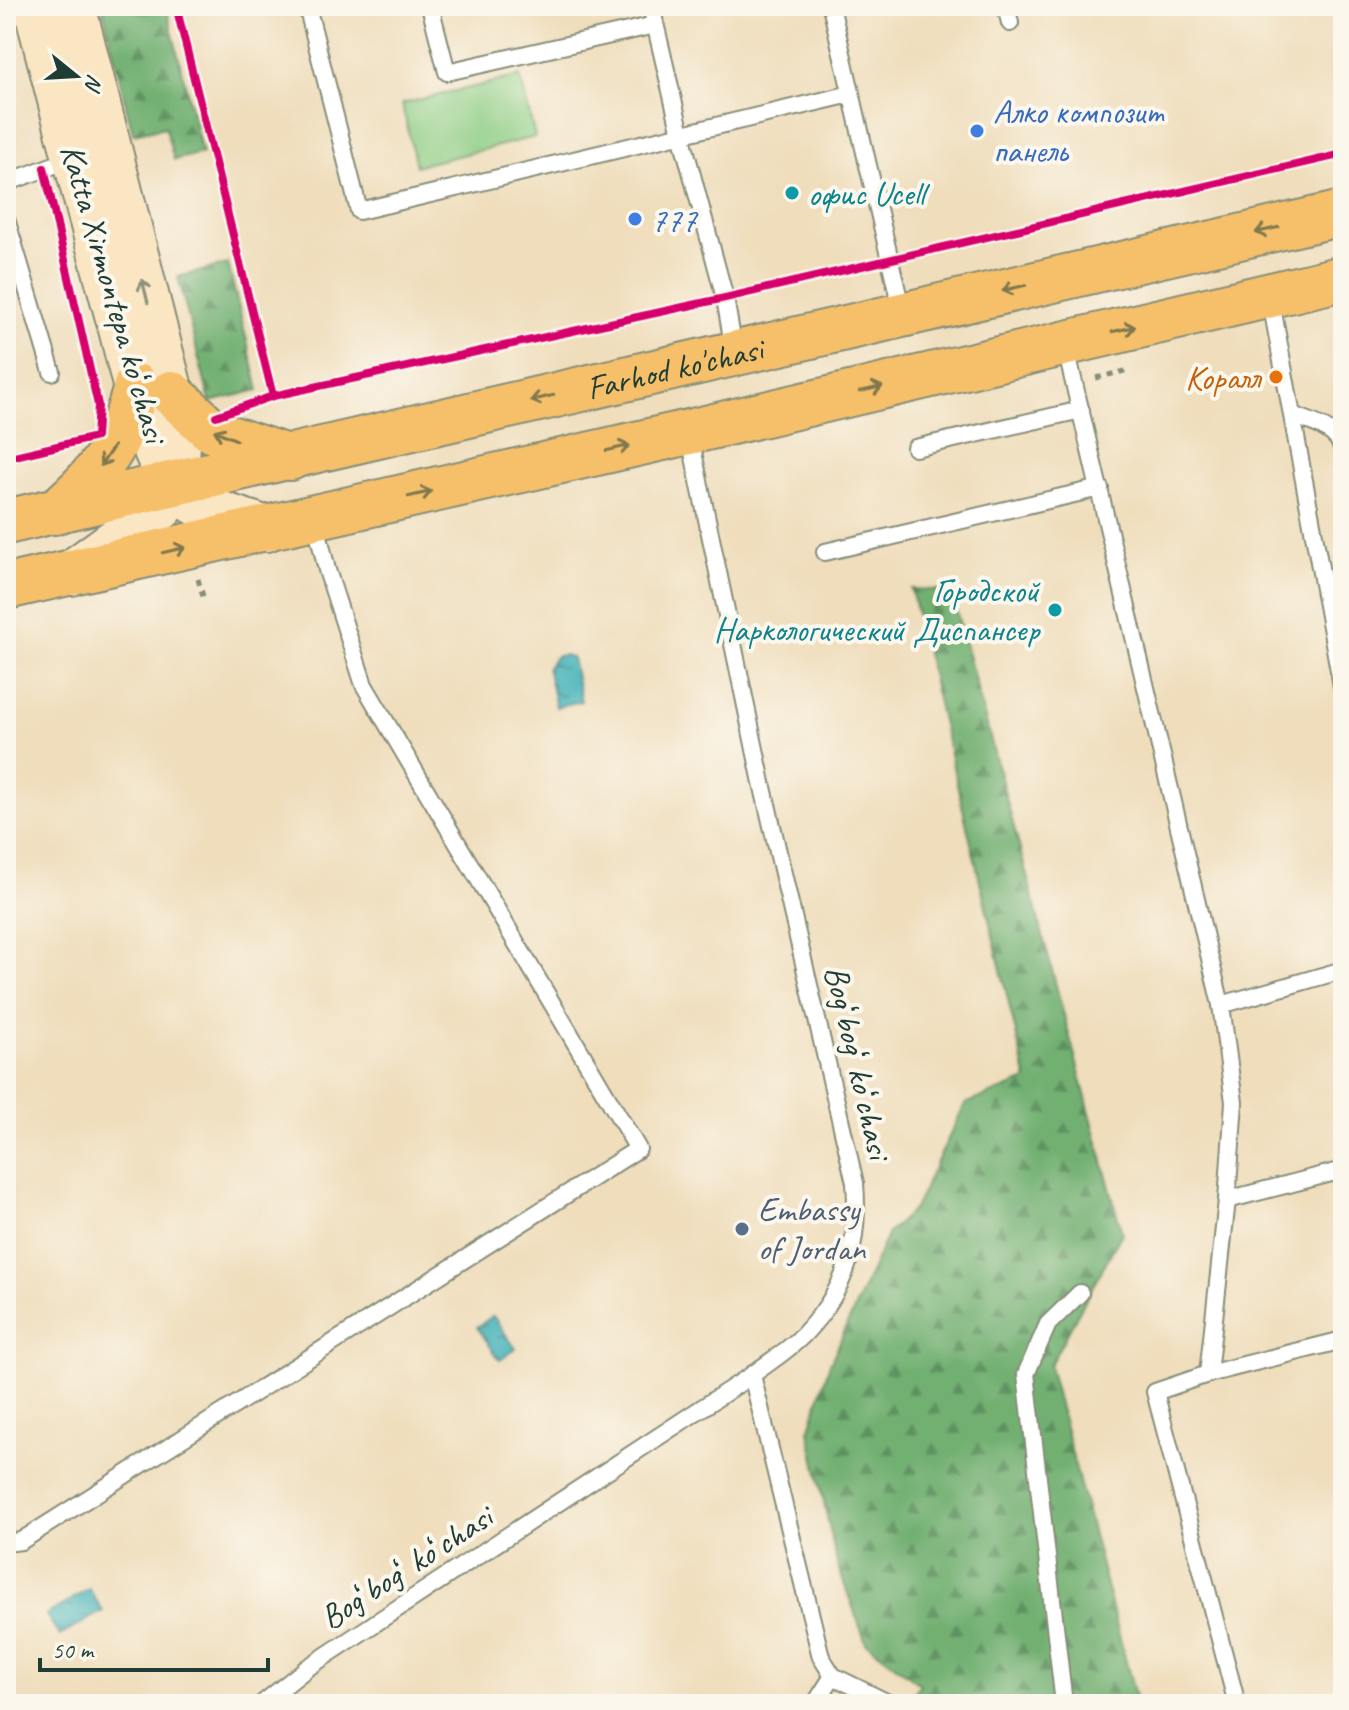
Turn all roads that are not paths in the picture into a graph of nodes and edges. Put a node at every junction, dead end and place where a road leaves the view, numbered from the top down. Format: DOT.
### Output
graph roads {
  1 [pos="36,6"];
  2 [pos="73,6"];
  3 [pos="307,6"];
  4 [pos="430,6"];
  5 [pos="651,6"];
  6 [pos="831,6"];
  7 [pos="655,25"];
  8 [pos="851,94"];
  9 [pos="681,134"];
  10 [pos="74,157"];
  11 [pos="6,183"];
  12 [pos="1343,213"];
  13 [pos="6,219"];
  14 [pos="1343,278"];
  15 [pos="1270,294"];
  16 [pos="902,314"];
  17 [pos="1064,343"];
  18 [pos="735,352"];
  19 [pos="52,372"];
  20 [pos="154,390"];
  21 [pos="1081,410"];
  22 [pos="1293,415"];
  23 [pos="689,432"];
  24 [pos="915,448"];
  25 [pos="1343,450"];
  26 [pos="290,458"];
  27 [pos="175,485"];
  28 [pos="1100,488"];
  29 [pos="55,512"];
  30 [pos="315,518"];
  31 [pos="6,522"];
  32 [pos="266,529"];
  33 [pos="825,552"];
  34 [pos="71,573"];
  35 [pos="6,587"];
  36 [pos="1343,692"];
  37 [pos="1343,970"];
  38 [pos="1221,1005"];
  39 [pos="1343,1170"];
  40 [pos="1227,1200"];
  41 [pos="1080,1293"];
  42 [pos="1343,1340"];
  43 [pos="1208,1374"];
  44 [pos="752,1375"];
  45 [pos="6,1543"];
  46 [pos="833,1676"];
  47 [pos="262,1704"];
  48 [pos="815,1704"];
  49 [pos="890,1704"];
  50 [pos="1064,1704"];
  51 [pos="1237,1704"];
  1 -- 10 [label="main road, Katta Xirmontepa koʻchasi"];
  20 -- 2 [label="main road, Katta Xirmontepa koʻchasi, one-way"];
  3 -- 9 [label="lane"];
  4 -- 7 [label="lane"];
  5 -- 7 [label="lane"];
  6 -- 8 [label="lane"];
  7 -- 9 [label="lane"];
  8 -- 9 [label="lane"];
  8 -- 16 [label="lane"];
  9 -- 18 [label="lane"];
  10 -- 11 [label="lane"];
  10 -- 20 [label="main road, Katta Xirmontepa koʻchasi"];
  12 -- 16 [label="main road, Farhod ko'chasi, one-way"];
  13 -- 19 [label="lane"];
  14 -- 15 [label="main road, Farhod ko'chasi"];
  17 -- 15 [label="main road, Farhod ko'chasi, one-way"];
  15 -- 22 [label="lane"];
  16 -- 18 [label="main road, Farhod ko'chasi"];
  17 -- 21 [label="lane"];
  23 -- 17 [label="main road, Farhod ko'chasi, one-way"];
  18 -- 26 [label="main road, Farhod ko'chasi, one-way"];
  26 -- 20 [label="main road, one-way"];
  20 -- 27 [label="main road, Katta Xirmontepa koʻchasi"];
  20 -- 29 [label="main road, one-way"];
  21 -- 24 [label="lane"];
  21 -- 28 [label="lane"];
  22 -- 25 [label="lane"];
  22 -- 36 [label="lane"];
  30 -- 23 [label="main road, Farhod ko'chasi, one-way"];
  23 -- 44 [label="lane, Bogʻbogʻ koʻchasi"];
  26 -- 27 [label="main road, Farhod ko'chasi"];
  27 -- 29 [label="main road, Farhod ko'chasi"];
  27 -- 32 [label="main road, Katta Xirmontepa koʻchasi"];
  27 -- 34 [label="main road, Katta Xirmontepa koʻchasi"];
  28 -- 33 [label="lane"];
  28 -- 38 [label="lane"];
  29 -- 31 [label="main road, Farhod ko'chasi"];
  30 -- 32 [label="main road, Farhod ko'chasi"];
  30 -- 45 [label="lane"];
  34 -- 32 [label="main road, Farhod ko'chasi, one-way"];
  34 -- 35 [label="main road, Farhod ko'chasi"];
  37 -- 38 [label="lane"];
  38 -- 40 [label="lane"];
  39 -- 40 [label="lane"];
  40 -- 43 [label="lane"];
  41 -- 50 [label="lane"];
  42 -- 43 [label="lane"];
  43 -- 51 [label="lane"];
  44 -- 46 [label="lane"];
  44 -- 47 [label="lane, Bogʻbogʻ koʻchasi"];
  46 -- 48 [label="lane"];
  46 -- 49 [label="lane"];
}
